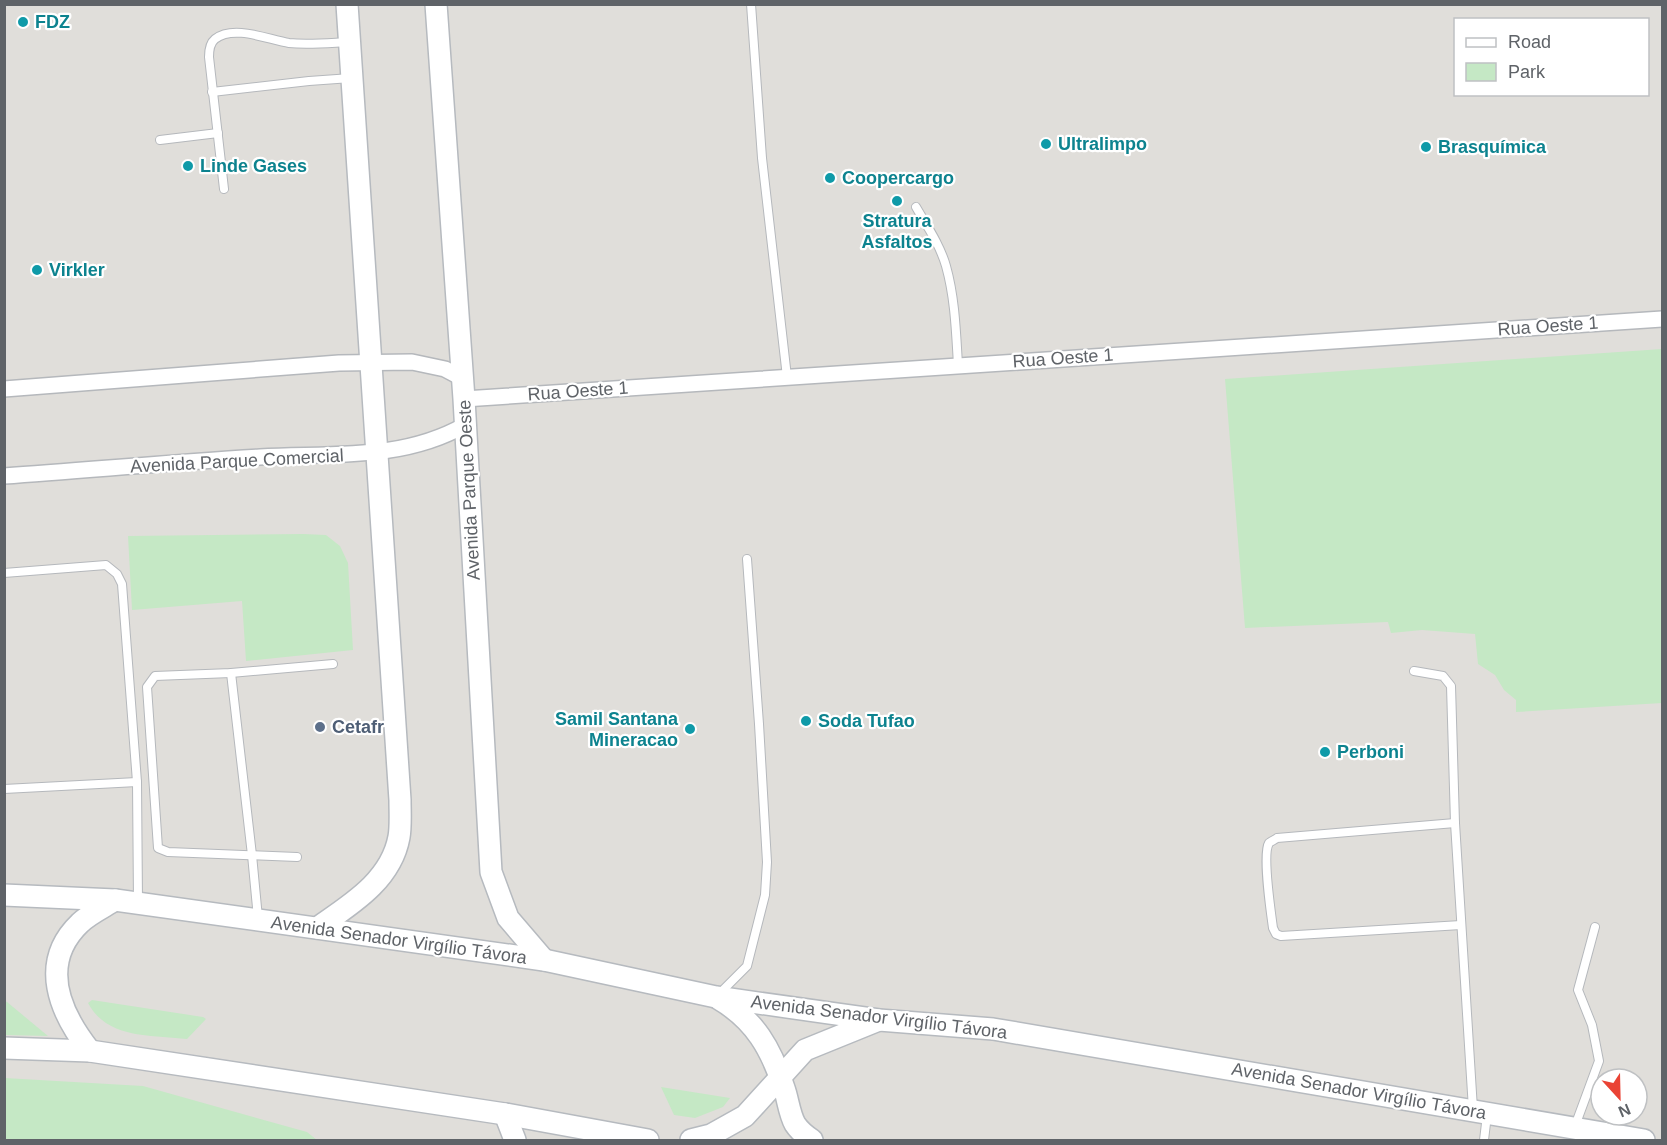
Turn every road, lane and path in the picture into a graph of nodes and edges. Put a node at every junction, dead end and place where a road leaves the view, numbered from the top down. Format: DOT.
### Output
graph roads {
  1 [pos="347,4"];
  2 [pos="436,4"];
  3 [pos="751,4"];
  4 [pos="349,42"];
  5 [pos="353,78"];
  6 [pos="212,92"];
  7 [pos="218,133"];
  8 [pos="160,140"];
  9 [pos="225,189"];
  10 [pos="916,207"];
  11 [pos="1662,319"];
  12 [pos="371,362"];
  13 [pos="958,365"];
  14 [pos="787,377"];
  15 [pos="4,389"];
  16 [pos="463,389"];
  17 [pos="465,425"];
  18 [pos="378,452"];
  19 [pos="4,476"];
  20 [pos="747,559"];
  21 [pos="4,573"];
  22 [pos="333,664"];
  23 [pos="1414,670"];
  24 [pos="231,673"];
  25 [pos="137,782"];
  26 [pos="4,789"];
  27 [pos="1455,823"];
  28 [pos="252,855"];
  29 [pos="297,857"];
  30 [pos="4,895"];
  31 [pos="115,900"];
  32 [pos="138,903"];
  33 [pos="258,920"];
  34 [pos="1461,925"];
  35 [pos="1595,927"];
  36 [pos="316,928"];
  37 [pos="544,960"];
  38 [pos="716,997"];
  39 [pos="879,1020"];
  40 [pos="4,1048"];
  41 [pos="90,1052"];
  42 [pos="780,1075"];
  43 [pos="1480,1112"];
  44 [pos="505,1114"];
  45 [pos="1574,1128"];
  46 [pos="538,1130"];
  47 [pos="515,1140"];
  48 [pos="648,1140"];
  49 [pos="691,1140"];
  50 [pos="812,1140"];
  51 [pos="1484,1140"];
  52 [pos="1644,1140"];
  1 -- 4 [label="street"];
  2 -- 16 [label="street, Avenida Parque Oeste"];
  3 -- 14 [label="lane"];
  4 -- 5 [label="street"];
  4 -- 6 [label="lane"];
  5 -- 6 [label="lane"];
  5 -- 12 [label="street"];
  6 -- 7 [label="lane"];
  7 -- 8 [label="lane"];
  7 -- 9 [label="lane"];
  10 -- 13 [label="lane"];
  11 -- 13 [label="street, Rua Oeste 1"];
  12 -- 15 [label="street"];
  12 -- 16 [label="street"];
  12 -- 18 [label="street"];
  13 -- 14 [label="street, Rua Oeste 1"];
  14 -- 16 [label="street, Rua Oeste 1"];
  16 -- 17 [label="street, Avenida Parque Oeste"];
  17 -- 18 [label="street, Avenida Parque Comercial"];
  17 -- 37 [label="street, Avenida Parque Oeste"];
  18 -- 19 [label="street, Avenida Parque Comercial"];
  18 -- 36 [label="street"];
  20 -- 38 [label="lane"];
  21 -- 25 [label="lane"];
  22 -- 24 [label="lane"];
  23 -- 27 [label="lane"];
  24 -- 28 [label="lane"];
  24 -- 28 [label="lane"];
  25 -- 26 [label="lane"];
  25 -- 32 [label="lane"];
  27 -- 34 [label="lane"];
  27 -- 34 [label="lane"];
  28 -- 29 [label="lane"];
  28 -- 33 [label="lane"];
  30 -- 31 [label="street, Avenida Senador Virgílio Távora"];
  31 -- 32 [label="street, Avenida Senador Virgílio Távora"];
  31 -- 41 [label="street"];
  32 -- 33 [label="street, Avenida Senador Virgílio Távora"];
  33 -- 36 [label="street, Avenida Senador Virgílio Távora"];
  34 -- 43 [label="lane"];
  35 -- 45 [label="lane"];
  36 -- 37 [label="street, Avenida Senador Virgílio Távora"];
  37 -- 38 [label="street, Avenida Senador Virgílio Távora"];
  38 -- 39 [label="street, Avenida Senador Virgílio Távora"];
  38 -- 42 [label="street"];
  39 -- 42 [label="street"];
  39 -- 43 [label="street, Avenida Senador Virgílio Távora"];
  40 -- 41 [label="street"];
  41 -- 44 [label="street"];
  42 -- 49 [label="street"];
  42 -- 50 [label="street"];
  43 -- 45 [label="street, Avenida Senador Virgílio Távora"];
  43 -- 51 [label="lane"];
  44 -- 46 [label="street"];
  44 -- 47 [label="street"];
  45 -- 52 [label="street, Avenida Senador Virgílio Távora"];
  46 -- 48 [label="street"];
}
